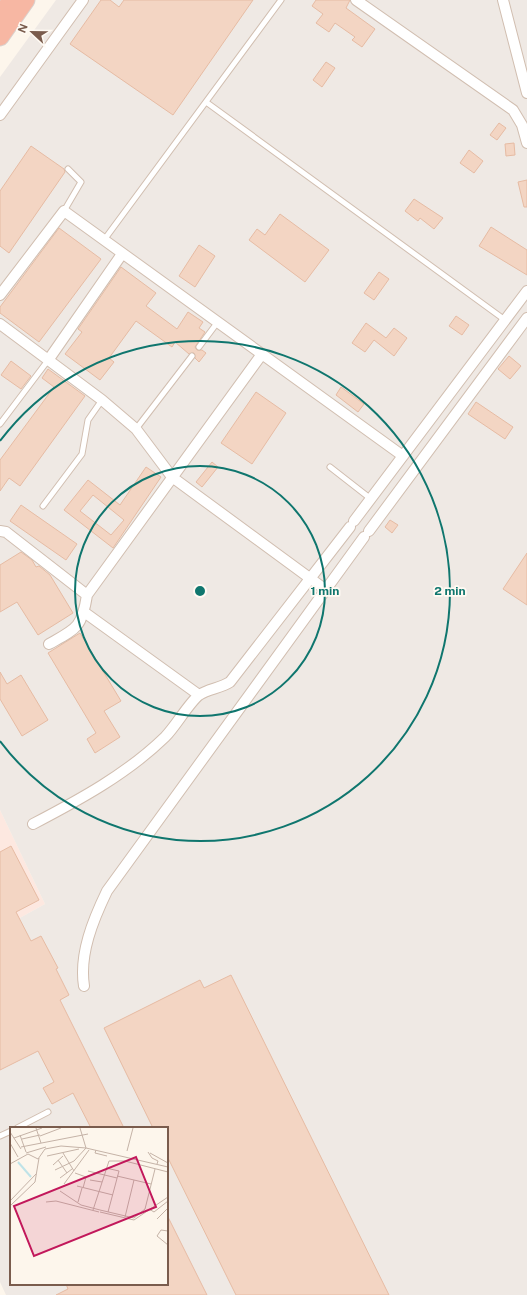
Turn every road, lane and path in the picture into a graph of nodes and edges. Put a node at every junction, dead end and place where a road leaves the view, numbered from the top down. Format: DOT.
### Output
graph roads {
  1 [pos="11,0"];
  2 [pos="26,0"];
  3 [pos="83,0"];
  4 [pos="281,0"];
  5 [pos="356,0"];
  6 [pos="502,0"];
  7 [pos="0,16"];
  8 [pos="0,37"];
  9 [pos="524,75"];
  10 [pos="527,93"];
  11 [pos="206,102"];
  12 [pos="0,115"];
  13 [pos="527,143"];
  14 [pos="68,169"];
  15 [pos="64,211"];
  16 [pos="103,241"];
  17 [pos="122,254"];
  18 [pos="527,291"];
  19 [pos="0,295"];
  20 [pos="527,318"];
  21 [pos="505,320"];
  22 [pos="217,323"];
  23 [pos="0,324"];
  24 [pos="198,347"];
  25 [pos="262,354"];
  26 [pos="192,356"];
  27 [pos="49,359"];
  28 [pos="102,400"];
  29 [pos="0,424"];
  30 [pos="136,429"];
  31 [pos="403,456"];
  32 [pos="330,468"];
  33 [pos="172,477"];
  34 [pos="371,499"];
  35 [pos="43,506"];
  36 [pos="0,531"];
  37 [pos="311,579"];
  38 [pos="326,590"];
  39 [pos="87,595"];
  40 [pos="84,612"];
  41 [pos="49,644"];
  42 [pos="199,695"];
  43 [pos="33,824"];
  44 [pos="84,986"];
  45 [pos="48,1112"];
  46 [pos="18,1127"];
  47 [pos="10,1131"];
  48 [pos="0,1136"];
  1 -- 7 [label="highway"];
  2 -- 8 [label="highway"];
  3 -- 12 [label="street"];
  4 -- 11 [label="lane"];
  5 -- 13 [label="street"];
  6 -- 9 [label="street"];
  9 -- 10 [label="street"];
  11 -- 16 [label="lane"];
  11 -- 21 [label="lane"];
  14 -- 15 [label="lane"];
  15 -- 16 [label="street"];
  15 -- 19 [label="street"];
  16 -- 17 [label="street"];
  17 -- 22 [label="street"];
  17 -- 27 [label="street"];
  18 -- 21 [label="street"];
  20 -- 38 [label="street"];
  21 -- 31 [label="street"];
  22 -- 24 [label="lane"];
  22 -- 25 [label="street"];
  23 -- 27 [label="street"];
  25 -- 31 [label="street"];
  25 -- 33 [label="street"];
  26 -- 30 [label="lane"];
  27 -- 28 [label="street"];
  27 -- 29 [label="lane"];
  28 -- 30 [label="street"];
  28 -- 35 [label="lane"];
  30 -- 33 [label="street"];
  31 -- 34 [label="street"];
  32 -- 34 [label="lane"];
  33 -- 37 [label="street"];
  33 -- 39 [label="street"];
  34 -- 37 [label="street"];
  36 -- 39 [label="street"];
  37 -- 38 [label="street"];
  37 -- 42 [label="street"];
  38 -- 44 [label="street"];
  39 -- 40 [label="street"];
  40 -- 41 [label="street"];
  40 -- 42 [label="street"];
  42 -- 43 [label="street"];
  45 -- 46 [label="lane"];
  47 -- 48 [label="lane"];
}
